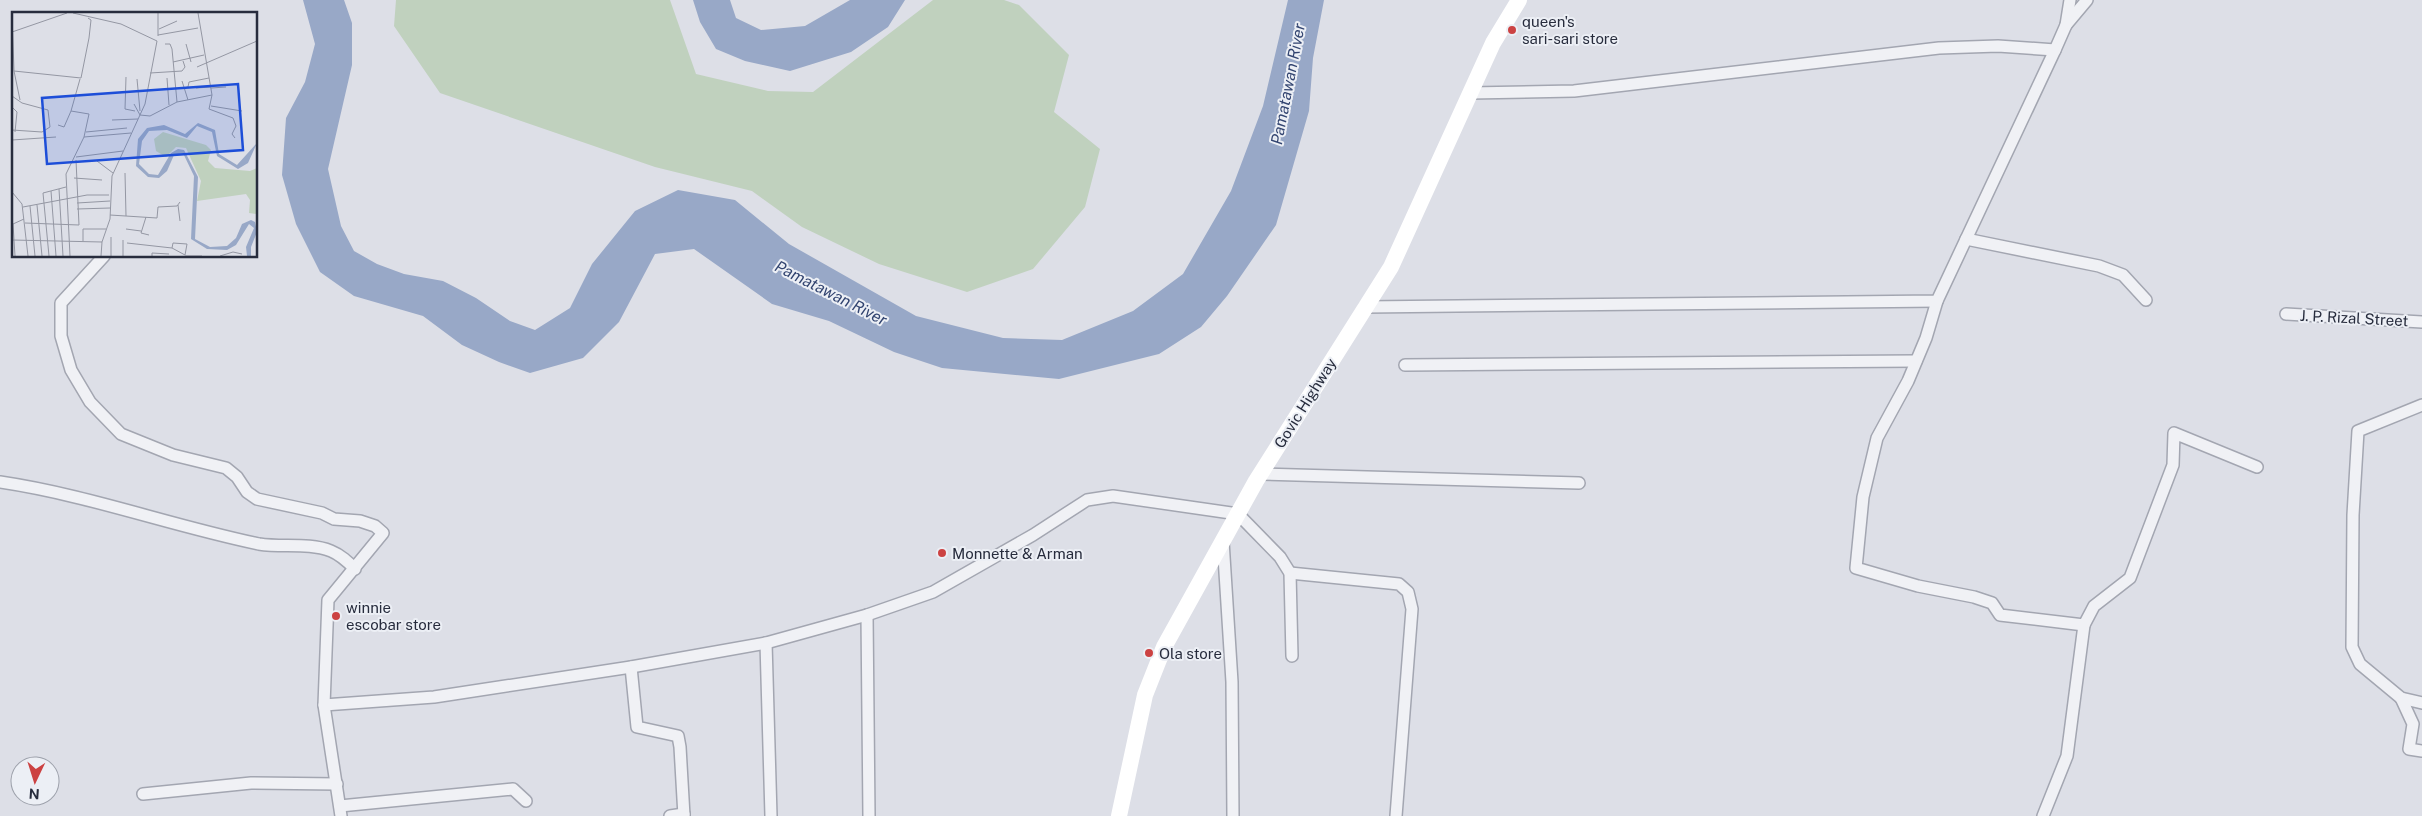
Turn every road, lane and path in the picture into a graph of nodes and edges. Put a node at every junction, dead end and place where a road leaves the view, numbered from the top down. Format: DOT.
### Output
graph roads {
  1 [pos="1518,0"];
  2 [pos="2070,0"];
  3 [pos="2087,0"];
  4 [pos="2066,25"];
  5 [pos="2055,50"];
  6 [pos="1470,93"];
  7 [pos="1966,238"];
  8 [pos="102,258"];
  9 [pos="2146,300"];
  10 [pos="1937,301"];
  11 [pos="1365,307"];
  12 [pos="2286,314"];
  13 [pos="2422,322"];
  14 [pos="1916,361"];
  15 [pos="1404,365"];
  16 [pos="2422,405"];
  17 [pos="2257,467"];
  18 [pos="1261,474"];
  19 [pos="0,482"];
  20 [pos="1579,483"];
  21 [pos="1238,514"];
  22 [pos="1223,540"];
  23 [pos="355,569"];
  24 [pos="1290,573"];
  25 [pos="867,615"];
  26 [pos="2084,625"];
  27 [pos="766,644"];
  28 [pos="1292,656"];
  29 [pos="631,667"];
  30 [pos="2401,698"];
  31 [pos="2422,704"];
  32 [pos="324,705"];
  33 [pos="2422,751"];
  34 [pos="337,784"];
  35 [pos="143,794"];
  36 [pos="526,801"];
  37 [pos="340,811"];
  38 [pos="684,815"];
  39 [pos="670,816"];
  40 [pos="771,816"];
  41 [pos="869,816"];
  42 [pos="1120,816"];
  43 [pos="1233,816"];
  44 [pos="1396,816"];
  45 [pos="2043,816"];
  1 -- 6 [label="main road, Govic Highway"];
  2 -- 4 [label="street"];
  3 -- 4 [label="street"];
  4 -- 5 [label="street"];
  5 -- 6 [label="street"];
  5 -- 7 [label="street"];
  6 -- 11 [label="main road, Govic Highway"];
  7 -- 9 [label="street"];
  7 -- 10 [label="street"];
  8 -- 23 [label="street"];
  10 -- 11 [label="street"];
  10 -- 14 [label="street"];
  11 -- 18 [label="main road, Govic Highway"];
  12 -- 13 [label="street, J. P. Rizal Street"];
  14 -- 15 [label="street"];
  14 -- 26 [label="street"];
  16 -- 30 [label="street"];
  17 -- 26 [label="street"];
  18 -- 20 [label="street"];
  18 -- 21 [label="main road, Govic Highway"];
  19 -- 23 [label="street"];
  21 -- 22 [label="main road, Govic Highway"];
  21 -- 24 [label="street"];
  21 -- 25 [label="street"];
  22 -- 42 [label="main road, Govic Highway"];
  22 -- 43 [label="street"];
  23 -- 32 [label="street"];
  24 -- 28 [label="street"];
  24 -- 44 [label="street"];
  25 -- 27 [label="street"];
  25 -- 41 [label="street"];
  26 -- 45 [label="street"];
  27 -- 29 [label="street"];
  27 -- 40 [label="street"];
  29 -- 32 [label="street"];
  29 -- 38 [label="street"];
  30 -- 31 [label="street"];
  30 -- 33 [label="street"];
  32 -- 34 [label="street"];
  34 -- 35 [label="street"];
  34 -- 37 [label="street"];
  36 -- 37 [label="street"];
  38 -- 39 [label="street"];
}
